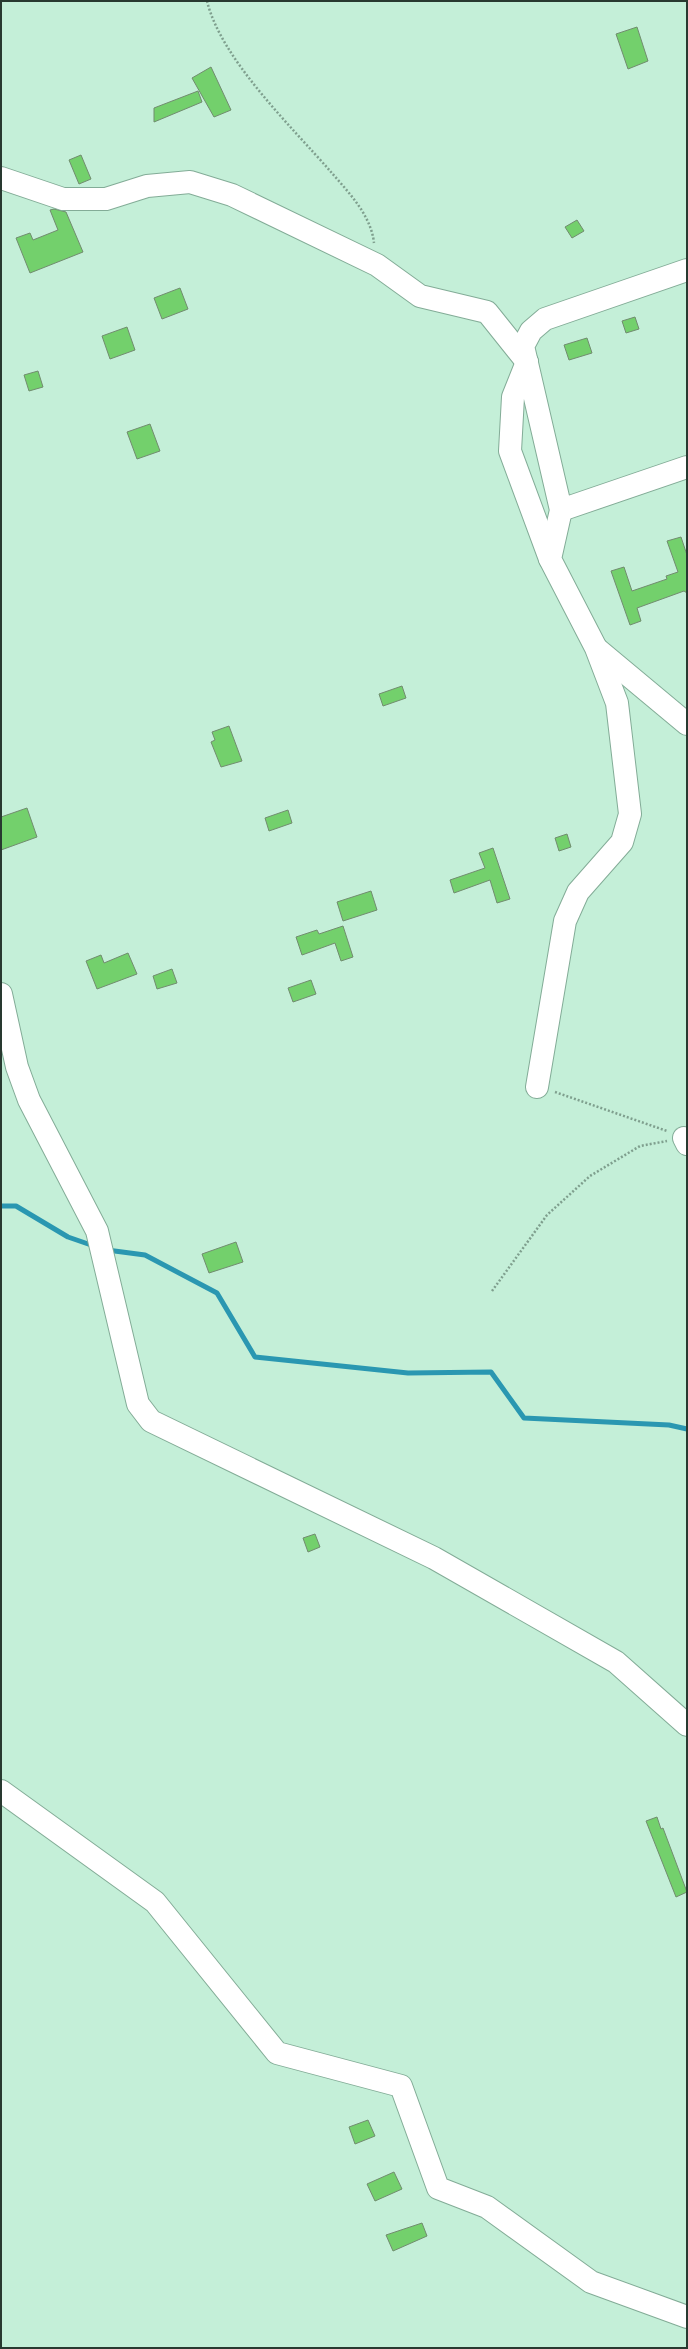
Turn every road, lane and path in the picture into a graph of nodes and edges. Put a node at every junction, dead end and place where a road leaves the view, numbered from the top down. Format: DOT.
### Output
graph roads {
  1 [pos="208,1"];
  2 [pos="1,178"];
  3 [pos="377,265"];
  4 [pos="687,270"];
  5 [pos="527,362"];
  6 [pos="687,467"];
  7 [pos="561,510"];
  8 [pos="550,559"];
  9 [pos="596,648"];
  10 [pos="687,724"];
  11 [pos="1,994"];
  12 [pos="537,1087"];
  13 [pos="686,1141"];
  14 [pos="492,1291"];
  15 [pos="687,1725"];
  16 [pos="1,1791"];
  17 [pos="687,2317"];
  1 -- 3 [label="path"];
  2 -- 3 [label="street"];
  3 -- 5 [label="street"];
  4 -- 5 [label="street"];
  5 -- 7 [label="street"];
  5 -- 8 [label="street"];
  6 -- 7 [label="street"];
  7 -- 8 [label="street"];
  8 -- 9 [label="street"];
  9 -- 10 [label="street"];
  9 -- 12 [label="street"];
  11 -- 15 [label="street"];
  12 -- 13 [label="path"];
  13 -- 14 [label="path"];
  16 -- 17 [label="street"];
}
